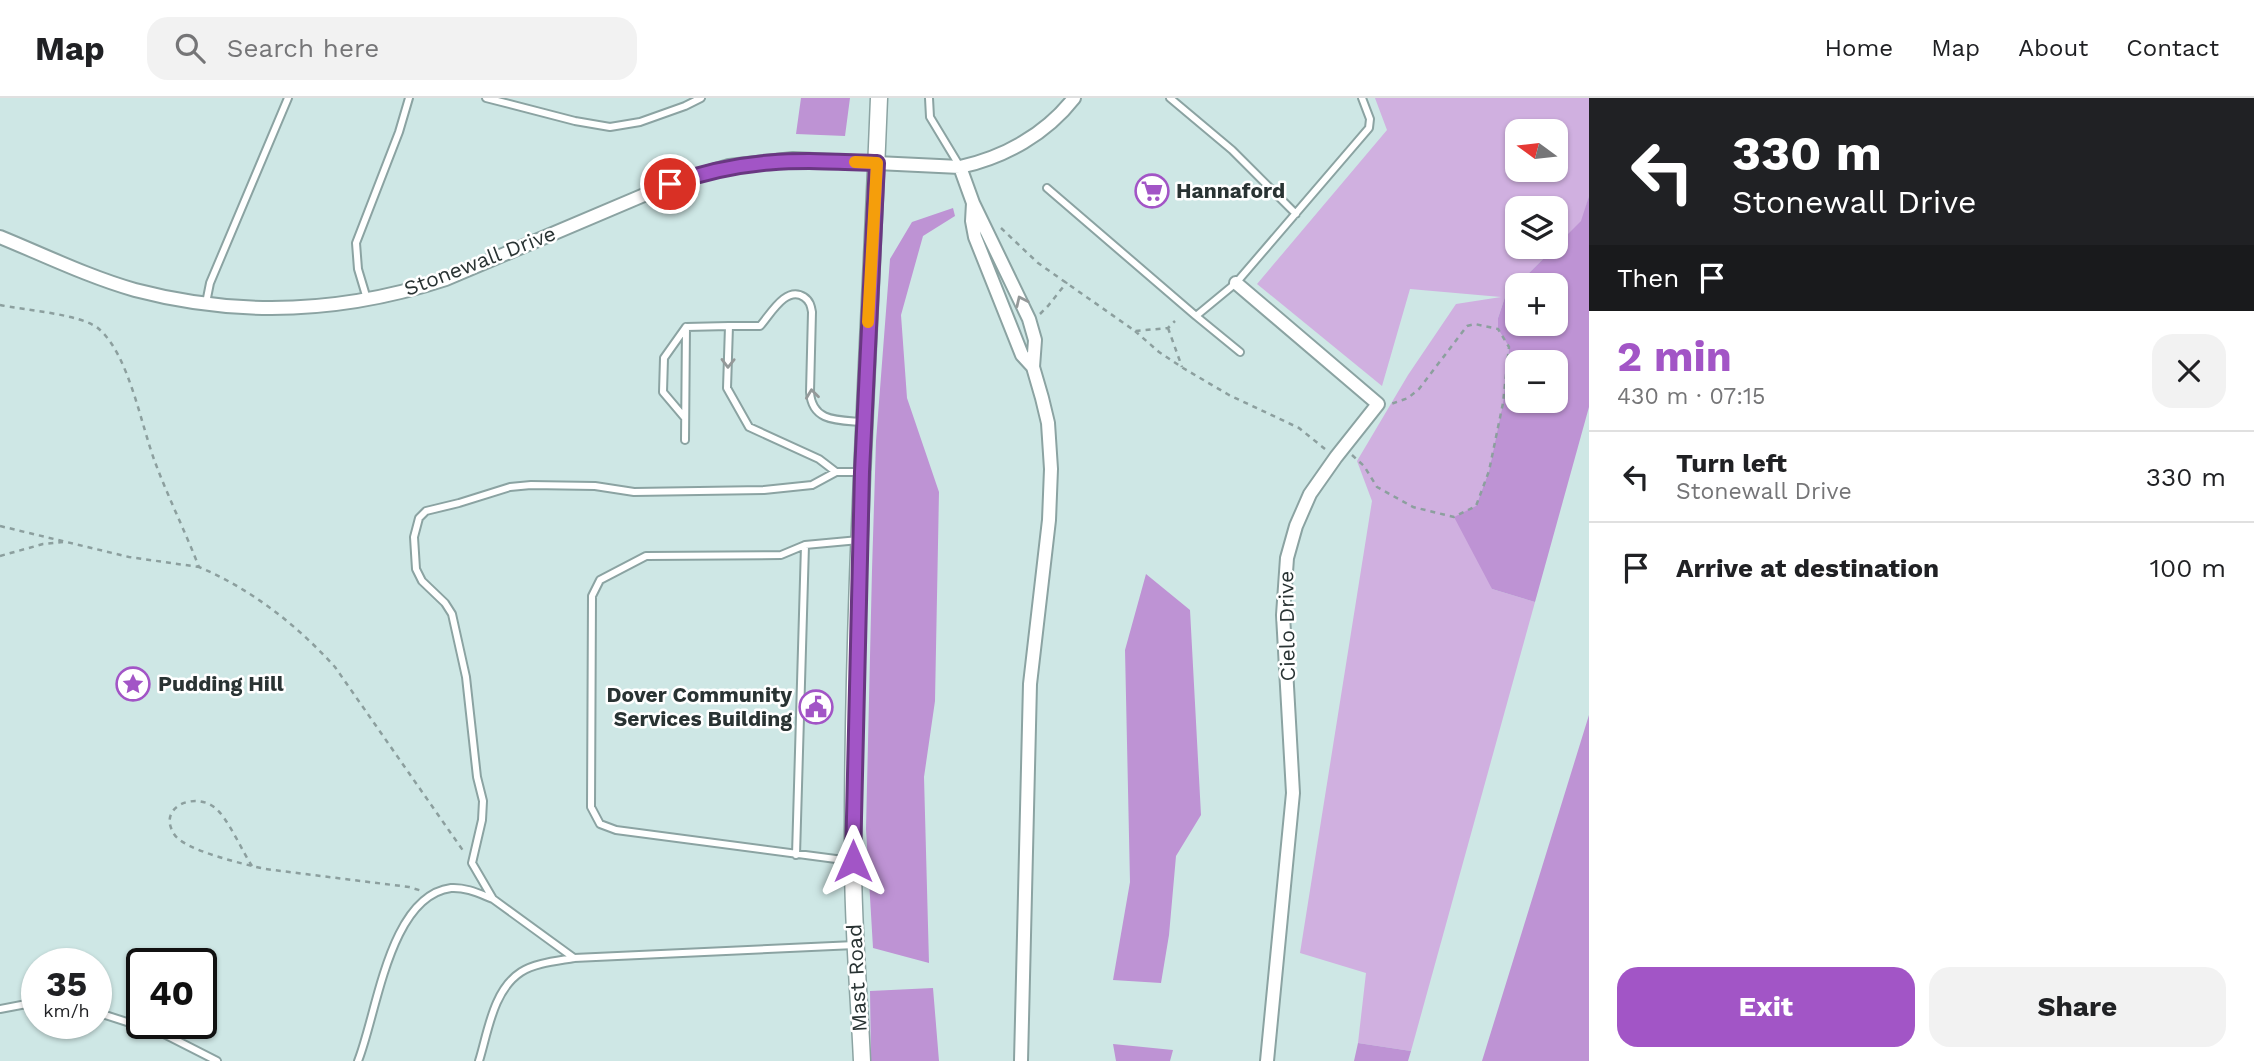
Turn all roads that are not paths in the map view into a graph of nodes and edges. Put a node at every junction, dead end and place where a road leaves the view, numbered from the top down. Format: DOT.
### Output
graph roads {
  1 [pos="288,98"];
  2 [pos="409,98"];
  3 [pos="486,98"];
  4 [pos="701,98"];
  5 [pos="879,98"];
  6 [pos="929,98"];
  7 [pos="1074,98"];
  8 [pos="1170,98"];
  9 [pos="1362,98"];
  10 [pos="877,163"];
  11 [pos="960,167"];
  12 [pos="1047,188"];
  13 [pos="973,203"];
  14 [pos="1296,214"];
  15 [pos="0,237"];
  16 [pos="1236,283"];
  17 [pos="367,301"];
  18 [pos="206,303"];
  19 [pos="1196,316"];
  20 [pos="729,326"];
  21 [pos="686,327"];
  22 [pos="1240,352"];
  23 [pos="1032,367"];
  24 [pos="685,418"];
  25 [pos="863,422"];
  26 [pos="685,440"];
  27 [pos="836,472"];
  28 [pos="862,472"];
  29 [pos="860,540"];
  30 [pos="805,545"];
  31 [pos="796,855"];
  32 [pos="853,861"];
  33 [pos="493,899"];
  34 [pos="855,945"];
  35 [pos="574,958"];
  36 [pos="21,1005"];
  37 [pos="0,1009"];
  38 [pos="112,1017"];
  39 [pos="217,1061"];
  40 [pos="358,1061"];
  41 [pos="479,1061"];
  42 [pos="862,1061"];
  43 [pos="1021,1061"];
  44 [pos="1267,1061"];
  1 -- 18 [label="lane"];
  2 -- 17 [label="lane"];
  3 -- 4 [label="lane"];
  5 -- 10 [label="street, Mast Road"];
  6 -- 11 [label="lane"];
  7 -- 11 [label="street"];
  8 -- 14 [label="lane"];
  9 -- 14 [label="lane"];
  10 -- 11 [label="street, Stonewall Drive"];
  10 -- 17 [label="street, Stonewall Drive"];
  10 -- 25 [label="street, Mast Road"];
  11 -- 13 [label="street"];
  12 -- 19 [label="lane"];
  13 -- 23 [label="street"];
  23 -- 13 [label="street, one-way"];
  14 -- 16 [label="lane"];
  15 -- 18 [label="street, Stonewall Drive"];
  16 -- 19 [label="lane"];
  16 -- 44 [label="street, Cielo Drive"];
  17 -- 18 [label="street, Stonewall Drive"];
  19 -- 22 [label="lane"];
  20 -- 21 [label="lane"];
  25 -- 20 [label="lane, one-way"];
  20 -- 27 [label="lane, one-way"];
  21 -- 24 [label="lane"];
  21 -- 24 [label="lane"];
  23 -- 43 [label="street"];
  24 -- 26 [label="lane"];
  25 -- 28 [label="street, Mast Road"];
  27 -- 28 [label="lane"];
  27 -- 33 [label="lane"];
  28 -- 29 [label="street, Mast Road"];
  29 -- 30 [label="lane"];
  29 -- 32 [label="street, Mast Road"];
  30 -- 31 [label="lane"];
  30 -- 31 [label="lane"];
  31 -- 32 [label="lane"];
  32 -- 34 [label="street, Mast Road"];
  33 -- 35 [label="lane"];
  33 -- 40 [label="lane"];
  34 -- 35 [label="lane"];
  34 -- 42 [label="street, Mast Road"];
  35 -- 41 [label="lane"];
  36 -- 37 [label="lane"];
  38 -- 39 [label="lane"];
}
